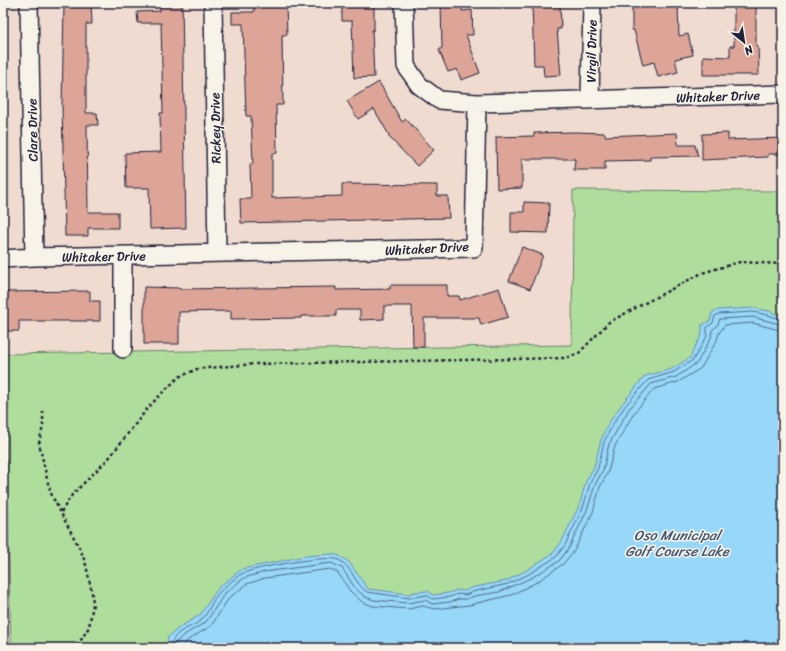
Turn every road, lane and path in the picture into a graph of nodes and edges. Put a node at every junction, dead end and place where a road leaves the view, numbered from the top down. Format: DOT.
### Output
graph roads {
  1 [pos="29,3"];
  2 [pos="214,3"];
  3 [pos="404,3"];
  4 [pos="592,3"];
  5 [pos="783,94"];
  6 [pos="590,100"];
  7 [pos="477,103"];
  8 [pos="217,253"];
  9 [pos="123,256"];
  10 [pos="34,257"];
  11 [pos="3,259"];
  12 [pos="783,264"];
  13 [pos="123,349"];
  14 [pos="43,411"];
  15 [pos="61,512"];
  16 [pos="76,648"];
  1 -- 10 [label="street, Clare Drive"];
  2 -- 8 [label="street, Rickey Drive"];
  3 -- 7 [label="street"];
  4 -- 6 [label="street, Virgil Drive"];
  5 -- 6 [label="street, Whitaker Drive"];
  6 -- 7 [label="street, Whitaker Drive"];
  7 -- 8 [label="street, Whitaker Drive"];
  8 -- 9 [label="street, Whitaker Drive"];
  9 -- 10 [label="street, Whitaker Drive"];
  9 -- 13 [label="street"];
  10 -- 11 [label="street, Whitaker Drive"];
  12 -- 15 [label="path"];
  14 -- 15 [label="path"];
  15 -- 16 [label="path"];
}
